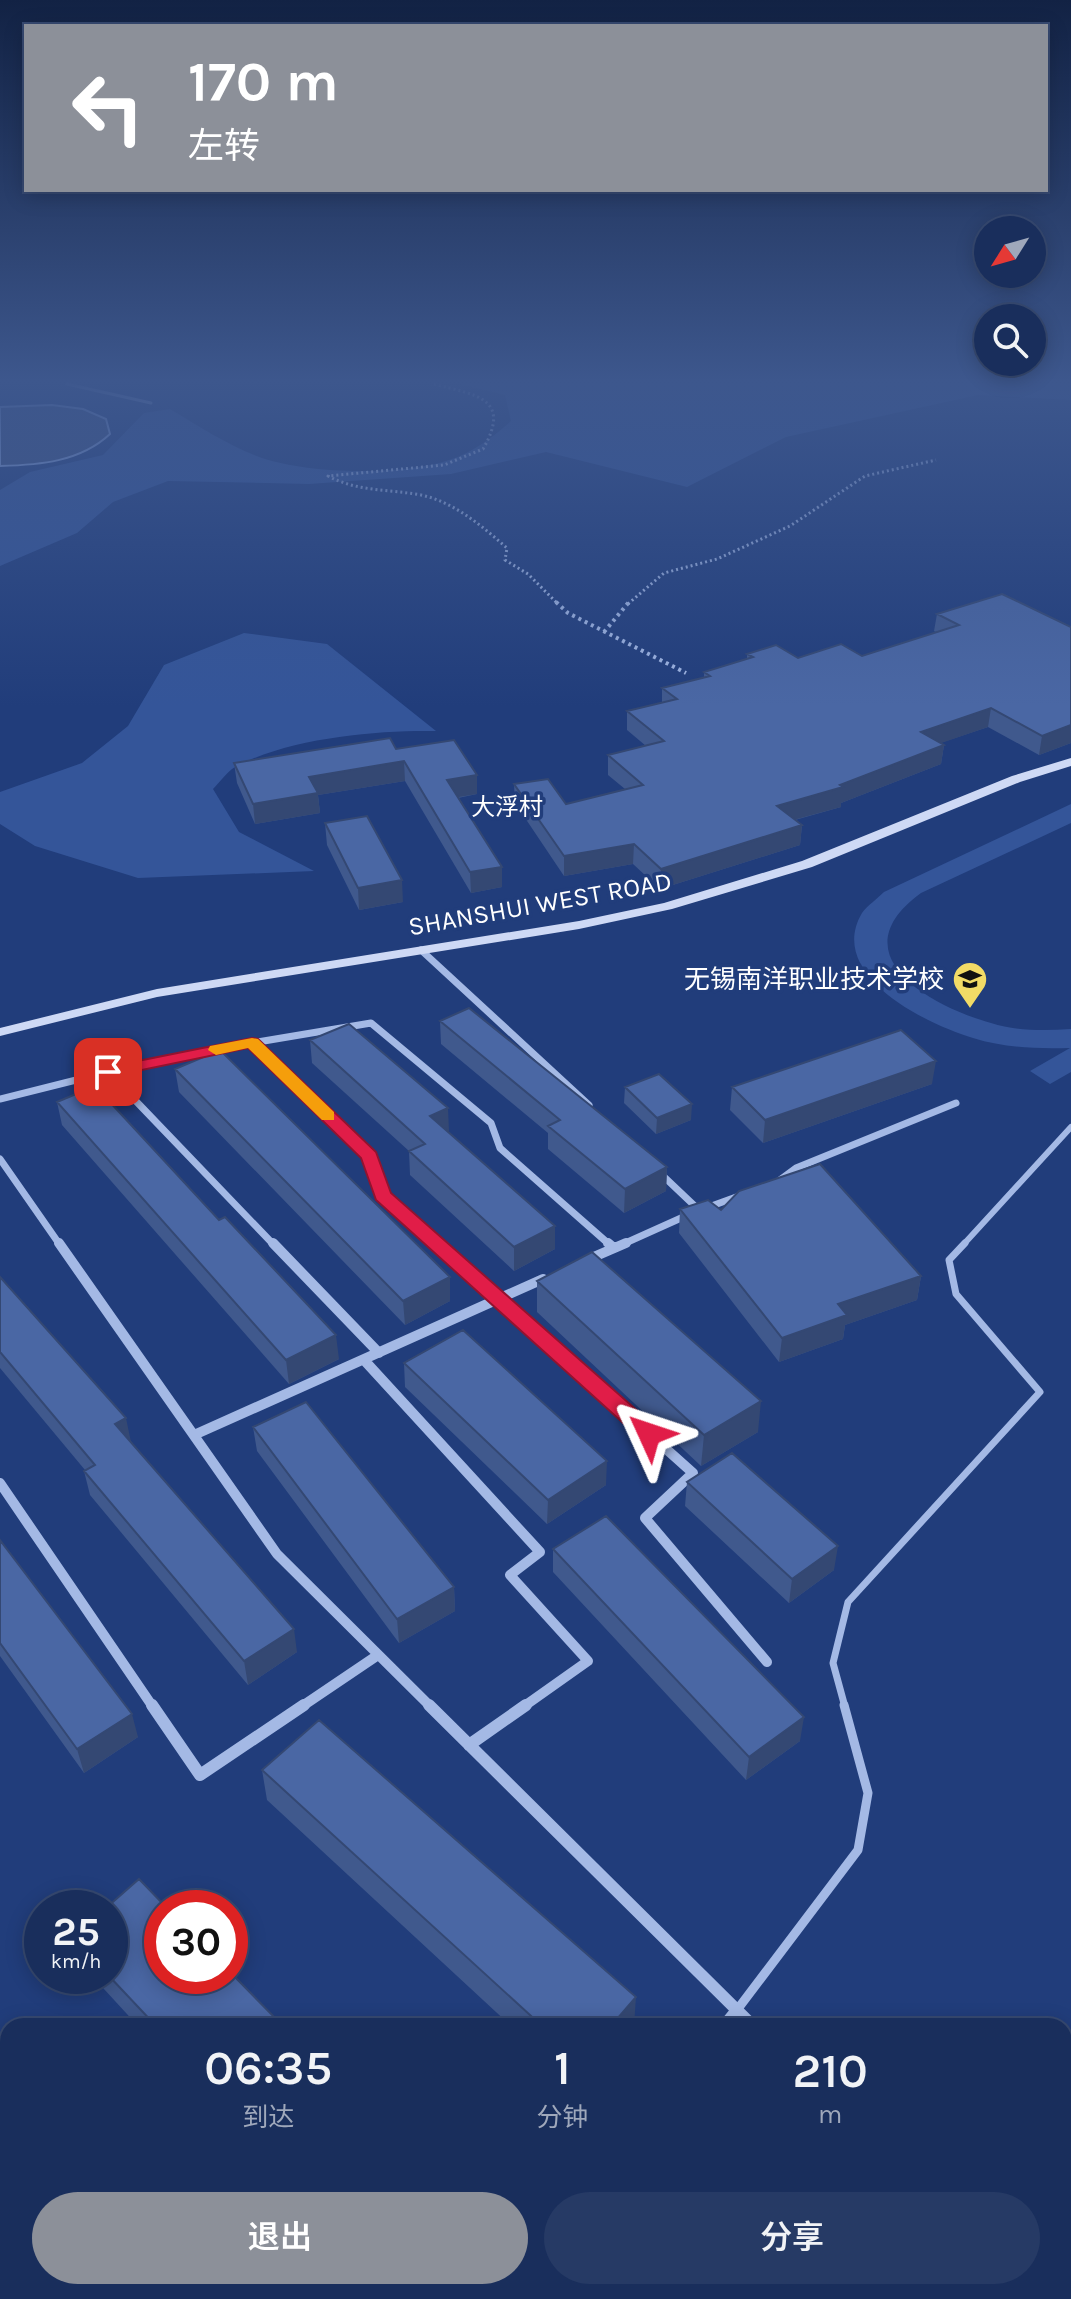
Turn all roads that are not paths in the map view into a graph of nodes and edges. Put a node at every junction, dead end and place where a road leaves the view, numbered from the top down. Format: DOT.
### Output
graph roads {
  1 [pos="1071,762"];
  2 [pos="421,950"];
  3 [pos="0,1032"];
  4 [pos="252,1043"];
  5 [pos="108,1072"];
  6 [pos="0,1099"];
  7 [pos="956,1103"];
  8 [pos="599,1116"];
  9 [pos="1071,1127"];
  10 [pos="0,1159"];
  11 [pos="655,1168"];
  12 [pos="764,1187"];
  13 [pos="751,1192"];
  14 [pos="700,1211"];
  15 [pos="614,1248"];
  16 [pos="585,1261"];
  17 [pos="556,1274"];
  18 [pos="498,1299"];
  19 [pos="379,1353"];
  20 [pos="364,1360"];
  21 [pos="194,1435"];
  22 [pos="0,1483"];
  23 [pos="378,1655"];
  24 [pos="767,1662"];
  25 [pos="469,1745"];
  26 [pos="737,2010"];
  27 [pos="730,2018"];
  28 [pos="745,2018"];
  1 -- 2 [label="street, SHANSHUI WEST ROAD"];
  2 -- 3 [label="street, SHANSHUI WEST ROAD"];
  2 -- 8 [label="street"];
  4 -- 5 [label="street"];
  4 -- 15 [label="street"];
  4 -- 18 [label="street"];
  5 -- 6 [label="street"];
  5 -- 19 [label="street"];
  7 -- 12 [label="street"];
  9 -- 26 [label="lane"];
  10 -- 21 [label="street"];
  11 -- 14 [label="street"];
  13 -- 14 [label="street"];
  14 -- 15 [label="street"];
  15 -- 16 [label="street"];
  17 -- 18 [label="street"];
  18 -- 19 [label="street"];
  18 -- 24 [label="street"];
  19 -- 20 [label="street"];
  20 -- 21 [label="street"];
  20 -- 25 [label="street"];
  21 -- 23 [label="street"];
  22 -- 23 [label="street"];
  23 -- 25 [label="street"];
  25 -- 26 [label="street"];
  26 -- 27 [label="street"];
  26 -- 28 [label="street"];
}
